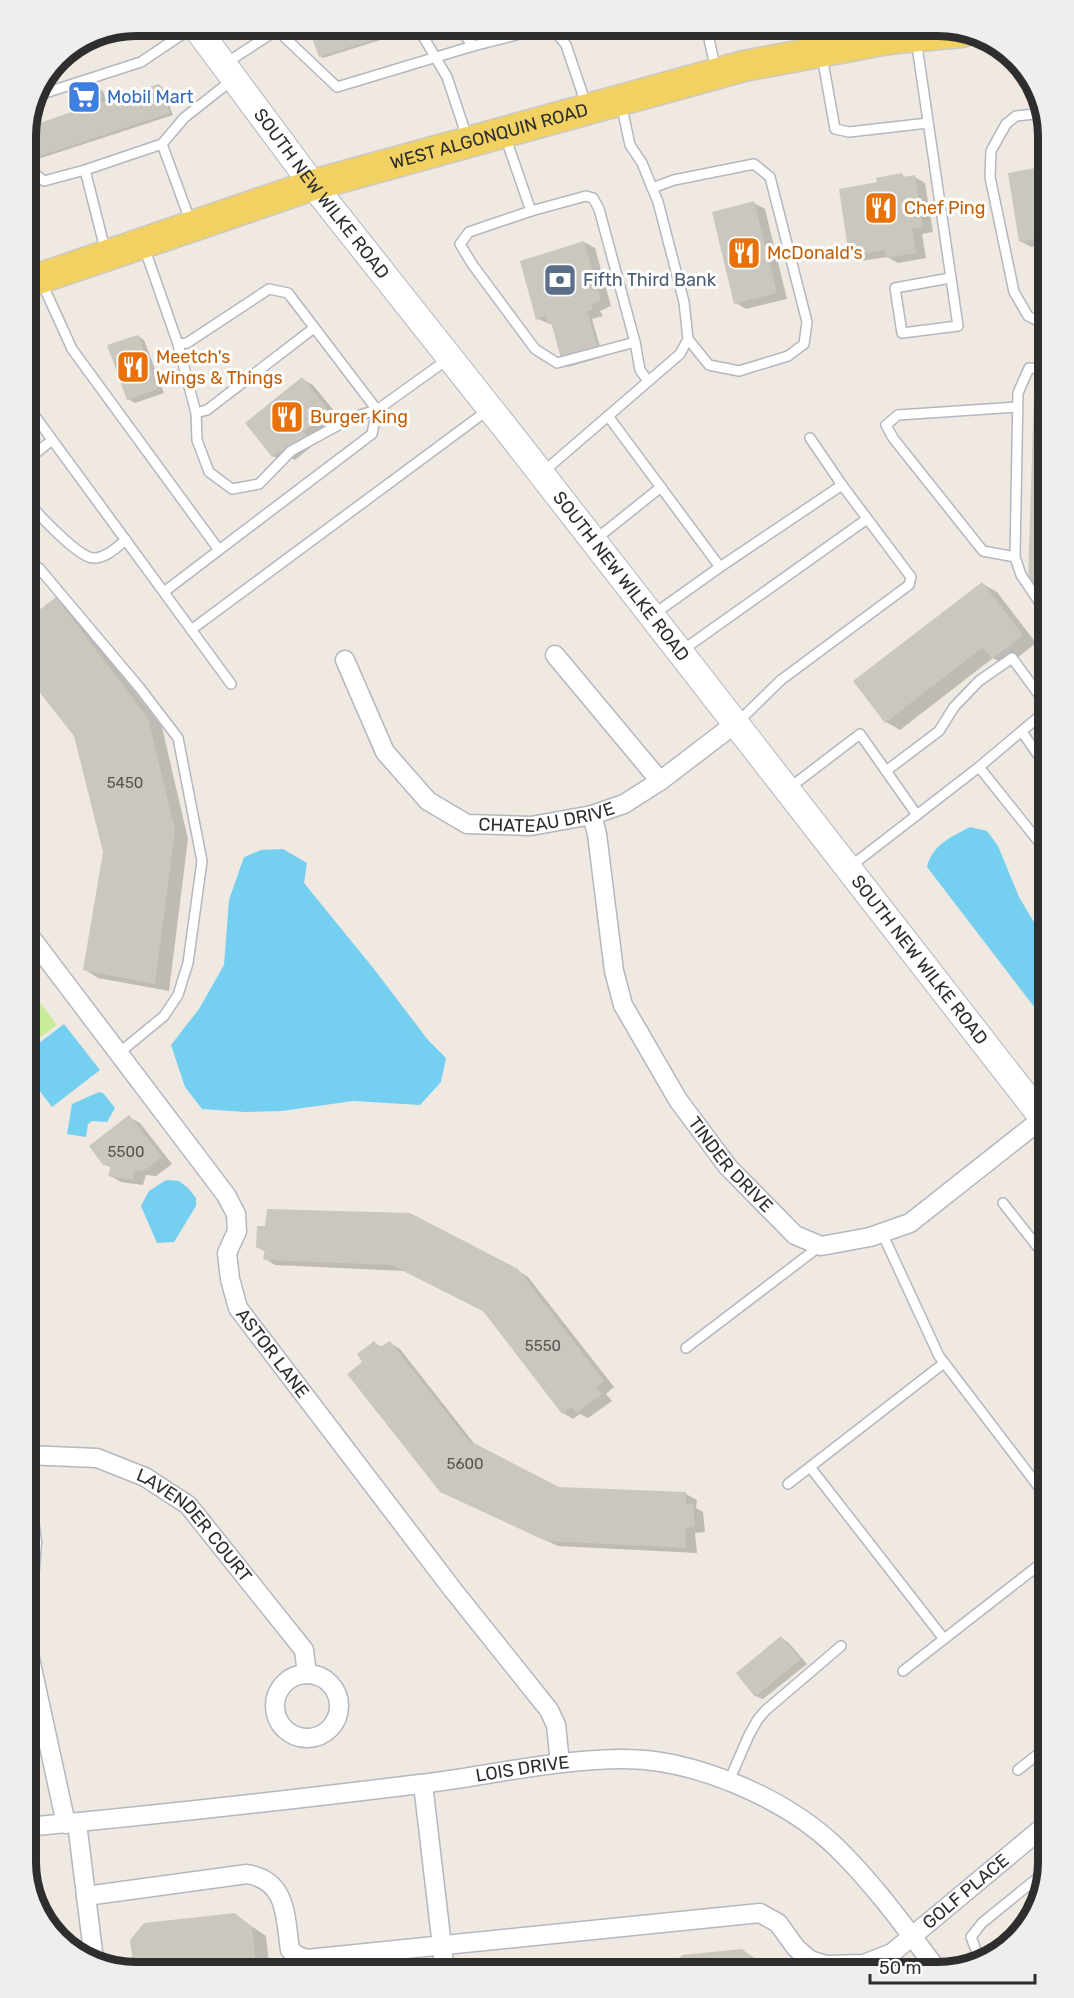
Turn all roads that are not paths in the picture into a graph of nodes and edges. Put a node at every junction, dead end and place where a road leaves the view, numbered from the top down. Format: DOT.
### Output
graph roads {
  1 [pos="180,36"];
  2 [pos="202,36"];
  3 [pos="270,36"];
  4 [pos="283,36"];
  5 [pos="423,36"];
  6 [pos="466,36"];
  7 [pos="512,36"];
  8 [pos="559,36"];
  9 [pos="708,36"];
  10 [pos="916,36"];
  11 [pos="473,46"];
  12 [pos="821,51"];
  13 [pos="435,57"];
  14 [pos="229,72"];
  15 [pos="717,74"];
  16 [pos="46,93"];
  17 [pos="620,100"];
  18 [pos="588,110"];
  19 [pos="1035,114"];
  20 [pos="928,123"];
  21 [pos="504,132"];
  22 [pos="469,142"];
  23 [pos="162,144"];
  24 [pos="85,170"];
  25 [pos="36,175"];
  26 [pos="313,185"];
  27 [pos="652,188"];
  28 [pos="531,211"];
  29 [pos="192,226"];
  30 [pos="143,243"];
  31 [pos="107,255"];
  32 [pos="950,278"];
  33 [pos="36,279"];
  34 [pos="36,285"];
  35 [pos="1038,321"];
  36 [pos="314,328"];
  37 [pos="688,339"];
  38 [pos="635,342"];
  39 [pos="178,344"];
  40 [pos="450,358"];
  41 [pos="1038,368"];
  42 [pos="648,381"];
  43 [pos="1017,407"];
  44 [pos="490,409"];
  45 [pos="377,410"];
  46 [pos="196,413"];
  47 [pos="608,416"];
  48 [pos="36,418"];
  49 [pos="810,438"];
  50 [pos="52,440"];
  51 [pos="36,453"];
  52 [pos="541,473"];
  53 [pos="842,485"];
  54 [pos="661,487"];
  55 [pos="36,508"];
  56 [pos="867,519"];
  57 [pos="126,540"];
  58 [pos="594,541"];
  59 [pos="219,550"];
  60 [pos="1015,557"];
  61 [pos="36,567"];
  62 [pos="720,567"];
  63 [pos="164,592"];
  64 [pos="1038,600"];
  65 [pos="652,616"];
  66 [pos="191,630"];
  67 [pos="681,652"];
  68 [pos="555,655"];
  69 [pos="345,660"];
  70 [pos="231,684"];
  71 [pos="1038,694"];
  72 [pos="1038,717"];
  73 [pos="736,723"];
  74 [pos="1022,732"];
  75 [pos="1038,755"];
  76 [pos="979,767"];
  77 [pos="886,771"];
  78 [pos="660,781"];
  79 [pos="788,789"];
  80 [pos="592,815"];
  81 [pos="917,815"];
  82 [pos="1038,841"];
  83 [pos="849,868"];
  84 [pos="36,944"];
  85 [pos="119,1053"];
  86 [pos="1038,1112"];
  87 [pos="1038,1128"];
  88 [pos="1003,1203"];
  89 [pos="882,1233"];
  90 [pos="821,1246"];
  91 [pos="1038,1247"];
  92 [pos="686,1348"];
  93 [pos="944,1363"];
  94 [pos="36,1455"];
  95 [pos="810,1467"];
  96 [pos="788,1484"];
  97 [pos="1038,1485"];
  98 [pos="1038,1566"];
  99 [pos="944,1639"];
  100 [pos="841,1646"];
  101 [pos="903,1671"];
  102 [pos="307,1674"];
  103 [pos="36,1682"];
  104 [pos="1038,1754"];
  105 [pos="560,1763"];
  106 [pos="1018,1770"];
  107 [pos="729,1781"];
  108 [pos="423,1784"];
  109 [pos="72,1823"];
  110 [pos="36,1826"];
  111 [pos="1038,1832"];
  112 [pos="1036,1879"];
  113 [pos="86,1896"];
  114 [pos="912,1937"];
  115 [pos="441,1945"];
  116 [pos="92,1952"];
  117 [pos="978,1953"];
  118 [pos="444,1962"];
  119 [pos="816,1962"];
  120 [pos="875,1962"];
  121 [pos="931,1962"];
  1 -- 16 [label="lane"];
  2 -- 14 [label="main road, SOUTH NEW WILKE ROAD"];
  3 -- 14 [label="lane"];
  4 -- 13 [label="lane"];
  5 -- 13 [label="lane"];
  6 -- 11 [label="lane"];
  7 -- 11 [label="lane"];
  8 -- 18 [label="lane"];
  9 -- 15 [label="lane"];
  10 -- 12 [label="main road, WEST ALGONQUIN ROAD"];
  10 -- 20 [label="lane"];
  11 -- 13 [label="lane"];
  12 -- 15 [label="main road, WEST ALGONQUIN ROAD"];
  12 -- 20 [label="lane"];
  13 -- 22 [label="lane"];
  14 -- 23 [label="lane"];
  14 -- 26 [label="main road, SOUTH NEW WILKE ROAD"];
  15 -- 17 [label="main road, WEST ALGONQUIN ROAD"];
  17 -- 18 [label="main road, WEST ALGONQUIN ROAD"];
  17 -- 27 [label="lane"];
  18 -- 21 [label="main road, WEST ALGONQUIN ROAD"];
  19 -- 35 [label="lane"];
  20 -- 32 [label="lane"];
  21 -- 22 [label="main road, WEST ALGONQUIN ROAD"];
  21 -- 28 [label="lane"];
  22 -- 26 [label="main road, WEST ALGONQUIN ROAD"];
  23 -- 24 [label="lane"];
  23 -- 29 [label="lane"];
  24 -- 25 [label="lane"];
  24 -- 31 [label="lane"];
  26 -- 29 [label="main road, WEST ALGONQUIN ROAD"];
  26 -- 40 [label="main road, SOUTH NEW WILKE ROAD"];
  27 -- 37 [label="lane"];
  27 -- 37 [label="lane"];
  28 -- 38 [label="lane"];
  28 -- 38 [label="lane"];
  29 -- 30 [label="main road, WEST ALGONQUIN ROAD"];
  30 -- 31 [label="main road, WEST ALGONQUIN ROAD"];
  30 -- 39 [label="lane"];
  31 -- 33 [label="main road, WEST ALGONQUIN ROAD"];
  32 -- 32 [label="lane"];
  34 -- 59 [label="lane"];
  36 -- 39 [label="lane"];
  36 -- 45 [label="lane"];
  36 -- 46 [label="lane"];
  37 -- 42 [label="lane"];
  38 -- 42 [label="lane"];
  39 -- 46 [label="lane"];
  40 -- 44 [label="main road, SOUTH NEW WILKE ROAD"];
  40 -- 45 [label="lane"];
  41 -- 43 [label="lane"];
  42 -- 47 [label="lane"];
  43 -- 60 [label="lane"];
  43 -- 60 [label="lane"];
  44 -- 52 [label="main road, SOUTH NEW WILKE ROAD"];
  44 -- 66 [label="lane"];
  45 -- 46 [label="lane"];
  45 -- 59 [label="lane"];
  47 -- 52 [label="lane"];
  47 -- 54 [label="lane"];
  48 -- 50 [label="lane"];
  49 -- 53 [label="lane"];
  50 -- 51 [label="lane"];
  50 -- 57 [label="lane"];
  52 -- 58 [label="main road, SOUTH NEW WILKE ROAD"];
  53 -- 56 [label="lane"];
  53 -- 62 [label="lane"];
  54 -- 58 [label="lane"];
  54 -- 62 [label="lane"];
  55 -- 57 [label="lane"];
  56 -- 67 [label="lane"];
  56 -- 73 [label="lane"];
  57 -- 63 [label="lane"];
  58 -- 65 [label="main road, SOUTH NEW WILKE ROAD"];
  59 -- 63 [label="lane"];
  60 -- 64 [label="lane"];
  61 -- 85 [label="lane"];
  62 -- 65 [label="lane"];
  63 -- 66 [label="lane"];
  65 -- 67 [label="main road, SOUTH NEW WILKE ROAD"];
  66 -- 70 [label="lane"];
  67 -- 73 [label="main road, SOUTH NEW WILKE ROAD"];
  68 -- 78 [label="street"];
  69 -- 80 [label="street, CHATEAU DRIVE"];
  71 -- 77 [label="lane"];
  72 -- 74 [label="lane"];
  73 -- 78 [label="street, CHATEAU DRIVE"];
  73 -- 79 [label="main road, SOUTH NEW WILKE ROAD"];
  74 -- 75 [label="lane"];
  74 -- 76 [label="lane"];
  76 -- 81 [label="lane"];
  76 -- 82 [label="lane"];
  77 -- 79 [label="lane"];
  77 -- 81 [label="lane"];
  78 -- 80 [label="street, CHATEAU DRIVE"];
  79 -- 83 [label="main road, SOUTH NEW WILKE ROAD"];
  80 -- 90 [label="street, TINDER DRIVE"];
  81 -- 83 [label="lane"];
  83 -- 86 [label="main road, SOUTH NEW WILKE ROAD"];
  84 -- 85 [label="street, ASTOR LANE"];
  85 -- 105 [label="street, ASTOR LANE"];
  87 -- 89 [label="street"];
  88 -- 91 [label="lane"];
  89 -- 90 [label="street"];
  89 -- 93 [label="lane"];
  90 -- 92 [label="lane"];
  93 -- 95 [label="lane"];
  93 -- 97 [label="lane"];
  94 -- 102 [label="street, LAVENDER COURT"];
  95 -- 96 [label="lane"];
  95 -- 99 [label="lane"];
  98 -- 99 [label="lane"];
  99 -- 101 [label="lane"];
  100 -- 107 [label="lane"];
  103 -- 109 [label="street"];
  104 -- 106 [label="lane"];
  105 -- 107 [label="street, LOIS DRIVE"];
  105 -- 108 [label="street, LOIS DRIVE"];
  107 -- 114 [label="street, LOIS DRIVE"];
  108 -- 109 [label="street, LOIS DRIVE"];
  108 -- 115 [label="street"];
  109 -- 110 [label="street, LOIS DRIVE"];
  109 -- 113 [label="street"];
  111 -- 114 [label="street, GOLF PLACE"];
  112 -- 117 [label="lane"];
  113 -- 115 [label="street, GOLF PLACE"];
  113 -- 116 [label="street"];
  114 -- 120 [label="street, GOLF PLACE"];
  114 -- 121 [label="street, LOIS DRIVE"];
  115 -- 118 [label="street"];
  115 -- 119 [label="street, GOLF PLACE"];
}
